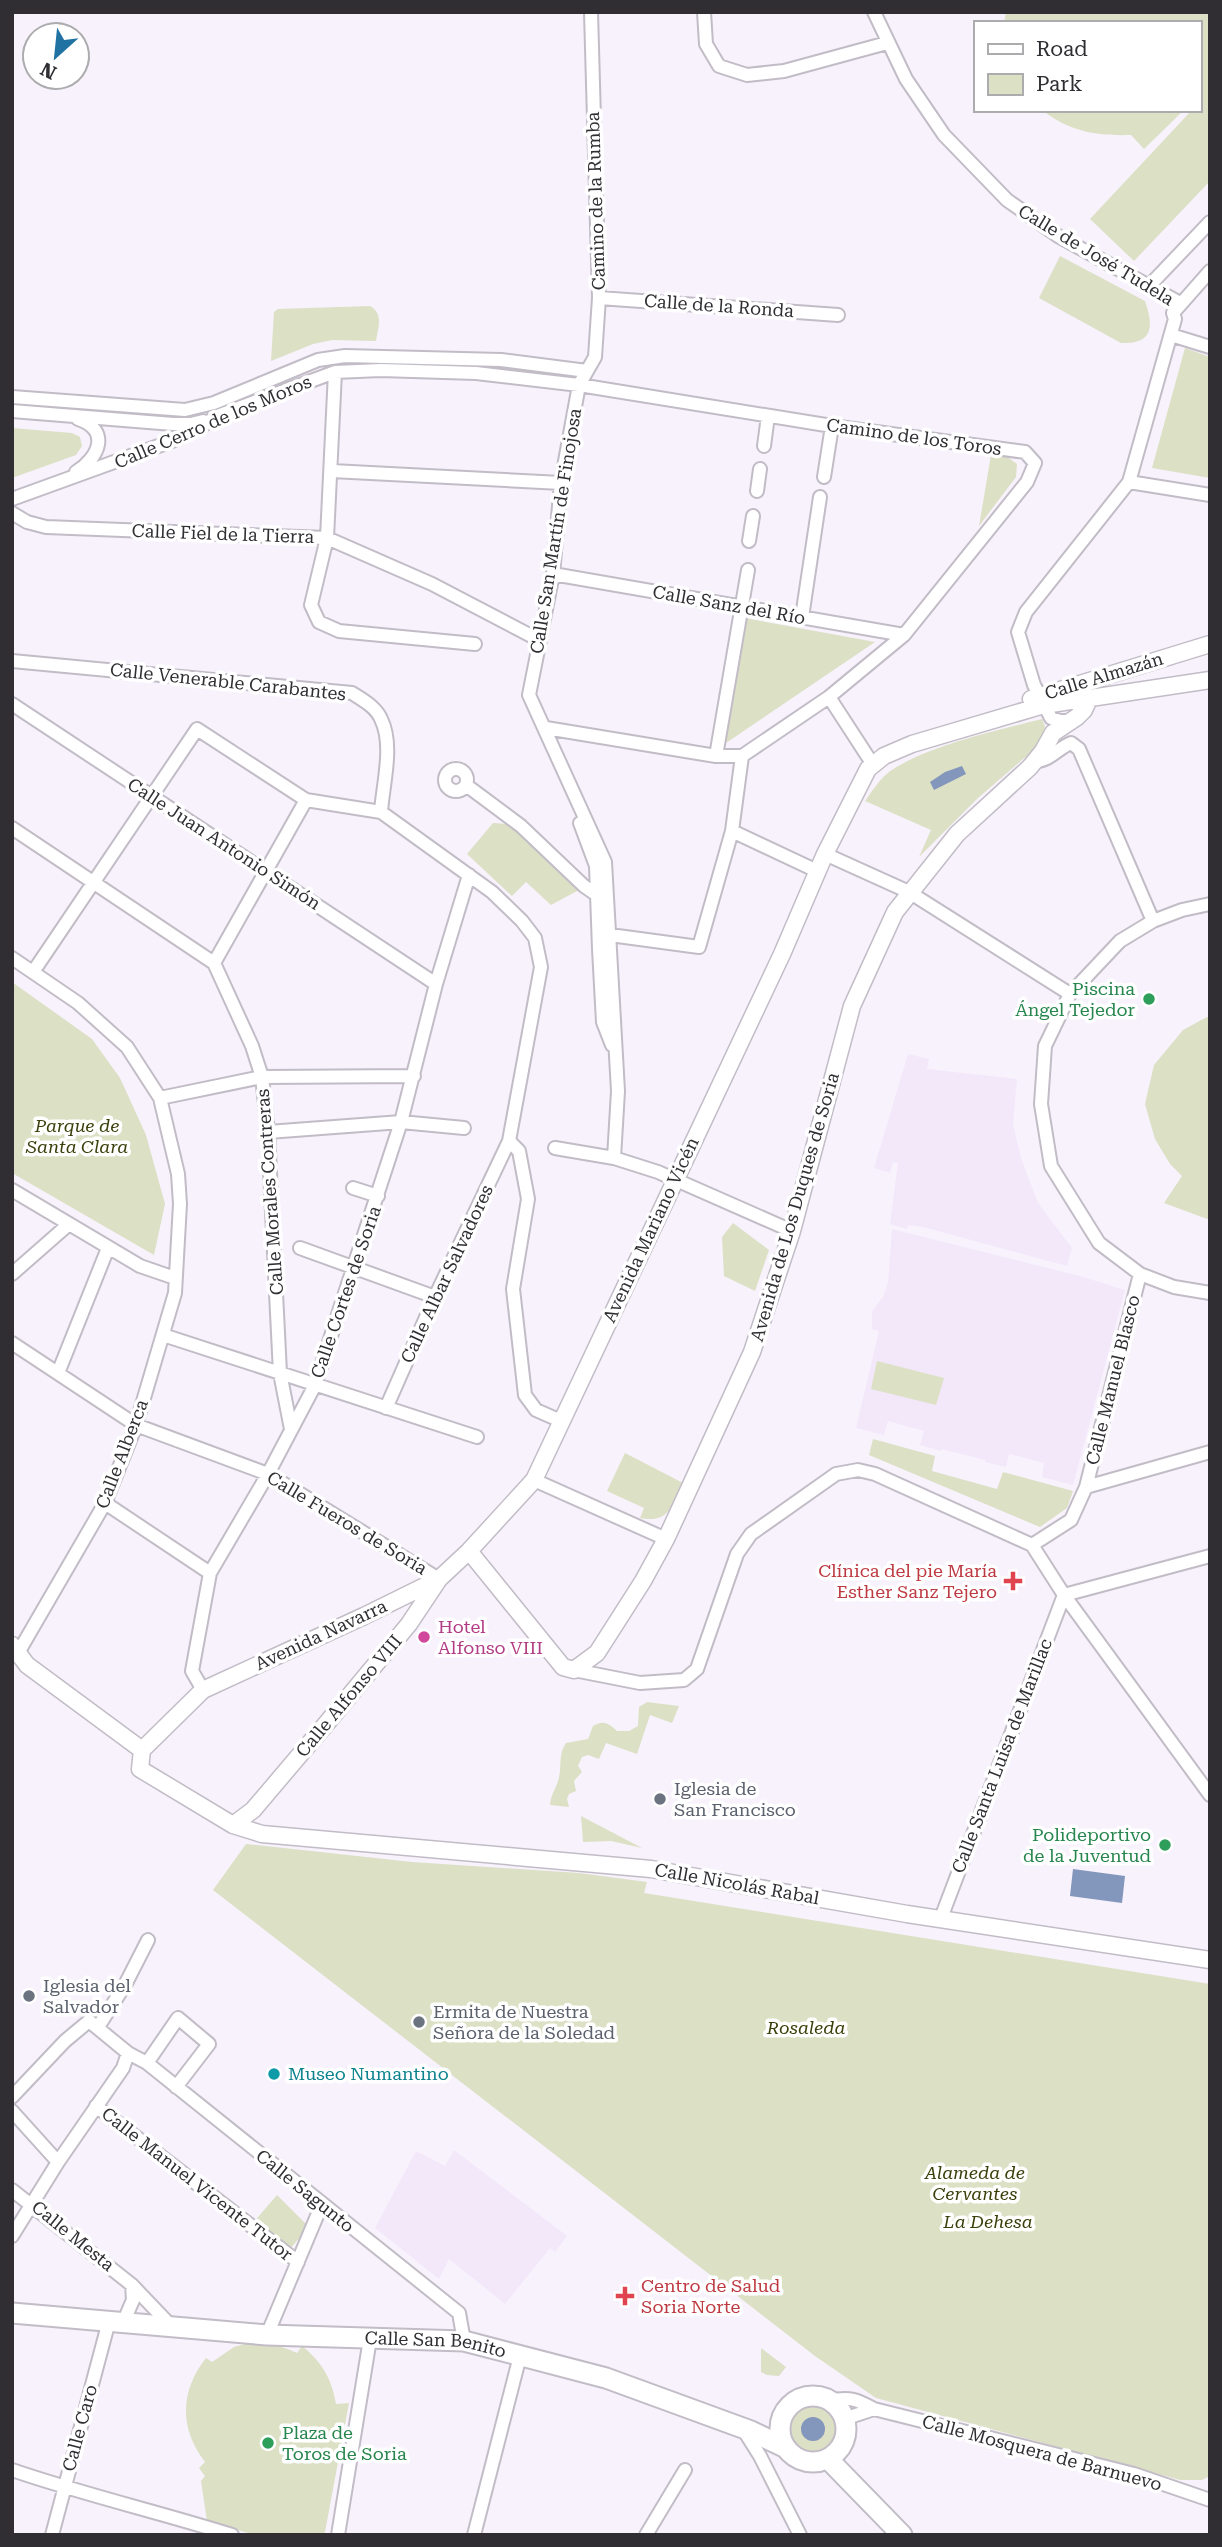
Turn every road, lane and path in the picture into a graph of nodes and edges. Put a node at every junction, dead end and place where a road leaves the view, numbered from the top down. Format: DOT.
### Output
graph roads {
  1 [pos="591,12"];
  2 [pos="704,12"];
  3 [pos="874,12"];
  4 [pos="887,43"];
  5 [pos="1210,222"];
  6 [pos="1210,271"];
  7 [pos="1148,287"];
  8 [pos="599,298"];
  9 [pos="1180,303"];
  10 [pos="838,315"];
  11 [pos="1171,335"];
  12 [pos="1210,347"];
  13 [pos="587,371"];
  14 [pos="335,372"];
  15 [pos="579,385"];
  16 [pos="12,397"];
  17 [pos="12,411"];
  18 [pos="66,415"];
  19 [pos="217,416"];
  20 [pos="768,416"];
  21 [pos="832,426"];
  22 [pos="764,446"];
  23 [pos="760,469"];
  24 [pos="332,471"];
  25 [pos="824,477"];
  26 [pos="57,482"];
  27 [pos="1129,482"];
  28 [pos="561,483"];
  29 [pos="757,491"];
  30 [pos="1210,495"];
  31 [pos="820,497"];
  32 [pos="12,499"];
  33 [pos="12,513"];
  34 [pos="753,516"];
  35 [pos="327,538"];
  36 [pos="749,541"];
  37 [pos="748,570"];
  38 [pos="553,574"];
  39 [pos="742,606"];
  40 [pos="802,617"];
  41 [pos="904,635"];
  42 [pos="539,640"];
  43 [pos="475,644"];
  44 [pos="1210,644"];
  45 [pos="12,661"];
  46 [pos="1210,680"];
  47 [pos="829,697"];
  48 [pos="1090,697"];
  49 [pos="1042,701"];
  50 [pos="12,704"];
  51 [pos="1004,712"];
  52 [pos="1071,721"];
  53 [pos="546,729"];
  54 [pos="742,756"];
  55 [pos="716,757"];
  56 [pos="868,757"];
  57 [pos="1035,761"];
  58 [pos="466,785"];
  59 [pos="574,792"];
  60 [pos="152,796"];
  61 [pos="306,800"];
  62 [pos="380,812"];
  63 [pos="12,828"];
  64 [pos="732,831"];
  65 [pos="825,854"];
  66 [pos="265,872"];
  67 [pos="817,872"];
  68 [pos="469,875"];
  69 [pos="94,882"];
  70 [pos="909,892"];
  71 [pos="597,895"];
  72 [pos="1210,904"];
  73 [pos="1153,921"];
  74 [pos="610,935"];
  75 [pos="599,949"];
  76 [pos="12,958"];
  77 [pos="214,962"];
  78 [pos="33,972"];
  79 [pos="436,984"];
  80 [pos="1070,994"];
  81 [pos="617,1058"];
  82 [pos="414,1076"];
  83 [pos="262,1077"];
  84 [pos="160,1098"];
  85 [pos="401,1122"];
  86 [pos="464,1128"];
  87 [pos="268,1132"];
  88 [pos="509,1141"];
  89 [pos="555,1148"];
  90 [pos="614,1158"];
  91 [pos="674,1181"];
  92 [pos="354,1188"];
  93 [pos="12,1190"];
  94 [pos="378,1196"];
  95 [pos="69,1224"];
  96 [pos="792,1231"];
  97 [pos="108,1248"];
  98 [pos="300,1248"];
  99 [pos="353,1267"];
  100 [pos="12,1274"];
  101 [pos="1140,1274"];
  102 [pos="175,1278"];
  103 [pos="1210,1293"];
  104 [pos="435,1297"];
  105 [pos="163,1335"];
  106 [pos="14,1348"];
  107 [pos="58,1373"];
  108 [pos="280,1373"];
  109 [pos="315,1384"];
  110 [pos="386,1408"];
  111 [pos="561,1422"];
  112 [pos="136,1425"];
  113 [pos="291,1429"];
  114 [pos="477,1437"];
  115 [pos="1210,1452"];
  116 [pos="268,1474"];
  117 [pos="534,1480"];
  118 [pos="1086,1487"];
  119 [pos="106,1503"];
  120 [pos="666,1539"];
  121 [pos="1032,1545"];
  122 [pos="469,1551"];
  123 [pos="1210,1556"];
  124 [pos="210,1573"];
  125 [pos="439,1579"];
  126 [pos="1064,1595"];
  127 [pos="19,1655"];
  128 [pos="574,1670"];
  129 [pos="203,1689"];
  130 [pos="142,1750"];
  131 [pos="1210,1795"];
  132 [pos="253,1810"];
  133 [pos="233,1825"];
  134 [pos="262,1834"];
  135 [pos="941,1918"];
  136 [pos="148,1940"];
  137 [pos="1210,1960"];
  138 [pos="94,2024"];
  139 [pos="128,2053"];
  140 [pos="147,2063"];
  141 [pos="176,2087"];
  142 [pos="12,2097"];
  143 [pos="96,2106"];
  144 [pos="12,2112"];
  145 [pos="58,2162"];
  146 [pos="12,2190"];
  147 [pos="32,2203"];
  148 [pos="322,2204"];
  149 [pos="12,2236"];
  150 [pos="298,2262"];
  151 [pos="132,2285"];
  152 [pos="12,2313"];
  153 [pos="116,2322"];
  154 [pos="172,2327"];
  155 [pos="267,2335"];
  156 [pos="370,2339"];
  157 [pos="464,2341"];
  158 [pos="520,2356"];
  159 [pos="831,2401"];
  160 [pos="874,2409"];
  161 [pos="844,2419"];
  162 [pos="781,2420"];
  163 [pos="747,2430"];
  164 [pos="786,2448"];
  165 [pos="828,2459"];
  166 [pos="12,2470"];
  167 [pos="685,2470"];
  168 [pos="64,2488"];
  169 [pos="1210,2500"];
  170 [pos="52,2535"];
  171 [pos="232,2535"];
  172 [pos="338,2535"];
  173 [pos="474,2535"];
  174 [pos="646,2535"];
  175 [pos="800,2535"];
  176 [pos="902,2535"];
  1 -- 8 [label="street, Camino de la Rumba"];
  2 -- 4 [label="street"];
  3 -- 4 [label="street, Calle de José Tudela"];
  4 -- 7 [label="street, Calle de José Tudela"];
  5 -- 7 [label="street"];
  6 -- 9 [label="street"];
  7 -- 9 [label="street, Calle de José Tudela"];
  8 -- 10 [label="street, Calle de la Ronda"];
  8 -- 13 [label="street, Camino de la Rumba"];
  9 -- 11 [label="street, Calle de José Tudela"];
  11 -- 12 [label="street"];
  11 -- 27 [label="street, Calle de José Tudela"];
  13 -- 15 [label="street, Camino de la Rumba"];
  13 -- 16 [label="street"];
  14 -- 15 [label="street, Calle Cerro de los Moros"];
  14 -- 19 [label="street, Calle Cerro de los Moros"];
  14 -- 24 [label="street"];
  15 -- 20 [label="street, Camino de los Toros"];
  15 -- 28 [label="street, Calle San Martín de Finojosa"];
  17 -- 18 [label="street"];
  18 -- 19 [label="street"];
  18 -- 26 [label="street, Calle Cerro de los Moros"];
  19 -- 26 [label="street, Calle Cerro de los Moros"];
  20 -- 21 [label="street, Camino de los Toros"];
  20 -- 22 [label="street"];
  21 -- 25 [label="street"];
  21 -- 41 [label="street, Camino de los Toros"];
  23 -- 29 [label="street"];
  24 -- 28 [label="street"];
  24 -- 35 [label="street"];
  26 -- 32 [label="street, Calle Cerro de los Moros"];
  27 -- 30 [label="street"];
  27 -- 49 [label="street, Calle de José Tudela"];
  28 -- 38 [label="street, Calle San Martín de Finojosa"];
  31 -- 40 [label="street"];
  33 -- 35 [label="street, Calle Fiel de la Tierra"];
  34 -- 36 [label="street"];
  35 -- 42 [label="street, Calle Fiel de la Tierra"];
  35 -- 43 [label="street"];
  37 -- 39 [label="street"];
  38 -- 39 [label="street, Calle Sanz del Río"];
  38 -- 42 [label="street, Calle San Martín de Finojosa"];
  39 -- 40 [label="street, Calle Sanz del Río"];
  39 -- 55 [label="street"];
  40 -- 41 [label="street, Calle Sanz del Río"];
  41 -- 47 [label="street, Camino de los Toros"];
  42 -- 53 [label="street, Calle San Martín de Finojosa"];
  44 -- 49 [label="street, Calle Almazán"];
  45 -- 62 [label="street, Calle Venerable Carabantes"];
  46 -- 48 [label="street, Calle Almazán"];
  47 -- 54 [label="street, Camino de los Toros"];
  47 -- 56 [label="street"];
  48 -- 49 [label="street, Calle Almazán"];
  48 -- 52 [label="street, Avenida de Los Duques de Soria"];
  49 -- 51 [label="street, Calle Almazán"];
  49 -- 52 [label="street"];
  50 -- 60 [label="street, Calle Juan Antonio Simón"];
  51 -- 56 [label="street"];
  51 -- 65 [label="street, Avenida Mariano Vicén"];
  52 -- 57 [label="street, Avenida de Los Duques de Soria"];
  53 -- 55 [label="street"];
  53 -- 59 [label="street, Calle San Martín de Finojosa"];
  54 -- 55 [label="street"];
  54 -- 64 [label="street"];
  56 -- 65 [label="street, Avenida Mariano Vicén"];
  57 -- 70 [label="street, Avenida de Los Duques de Soria"];
  57 -- 73 [label="street"];
  58 -- 71 [label="street"];
  59 -- 71 [label="street, Calle San Martín de Finojosa"];
  59 -- 74 [label="street, Calle San Martín de Finojosa"];
  60 -- 61 [label="street"];
  60 -- 66 [label="street, Calle Juan Antonio Simón"];
  60 -- 69 [label="street"];
  61 -- 62 [label="street"];
  61 -- 66 [label="street"];
  62 -- 68 [label="street"];
  63 -- 69 [label="street"];
  64 -- 67 [label="street"];
  64 -- 74 [label="street"];
  65 -- 67 [label="street, Avenida Mariano Vicén"];
  65 -- 70 [label="street"];
  66 -- 77 [label="street"];
  66 -- 79 [label="street, Calle Juan Antonio Simón"];
  67 -- 91 [label="street, Avenida Mariano Vicén"];
  68 -- 79 [label="street, Calle Cortes de Soria"];
  68 -- 88 [label="street"];
  69 -- 77 [label="street"];
  69 -- 78 [label="street"];
  70 -- 80 [label="street"];
  70 -- 96 [label="street, Avenida de Los Duques de Soria"];
  71 -- 75 [label="street, Calle San Martín de Finojosa"];
  72 -- 73 [label="street"];
  73 -- 80 [label="street"];
  74 -- 75 [label="street"];
  74 -- 81 [label="street, Calle San Martín de Finojosa"];
  75 -- 81 [label="street, Calle San Martín de Finojosa"];
  76 -- 78 [label="street, Calle Alberca"];
  77 -- 83 [label="street, Calle Morales Contreras"];
  78 -- 84 [label="street, Calle Alberca"];
  79 -- 82 [label="street, Calle Cortes de Soria"];
  80 -- 101 [label="street"];
  81 -- 90 [label="street, Calle San Martín de Finojosa"];
  82 -- 83 [label="street"];
  82 -- 85 [label="street, Calle Cortes de Soria"];
  83 -- 84 [label="street"];
  83 -- 87 [label="street, Calle Morales Contreras"];
  84 -- 102 [label="street, Calle Alberca"];
  85 -- 86 [label="street"];
  85 -- 87 [label="street"];
  85 -- 94 [label="street, Calle Cortes de Soria"];
  87 -- 108 [label="street, Calle Morales Contreras"];
  88 -- 104 [label="street, Calle Albar Salvadores"];
  88 -- 111 [label="street"];
  89 -- 90 [label="street"];
  90 -- 91 [label="street"];
  91 -- 96 [label="street"];
  91 -- 111 [label="street, Avenida Mariano Vicén"];
  92 -- 94 [label="street"];
  93 -- 95 [label="street"];
  94 -- 99 [label="street, Calle Cortes de Soria"];
  95 -- 97 [label="street"];
  95 -- 100 [label="street"];
  96 -- 120 [label="street, Avenida de Los Duques de Soria"];
  97 -- 102 [label="street"];
  97 -- 107 [label="street"];
  98 -- 99 [label="street"];
  99 -- 104 [label="street"];
  99 -- 109 [label="street, Calle Cortes de Soria"];
  101 -- 103 [label="street"];
  101 -- 118 [label="street, Calle Manuel Blasco"];
  102 -- 105 [label="street, Calle Alberca"];
  104 -- 110 [label="street, Calle Albar Salvadores"];
  105 -- 108 [label="street"];
  105 -- 112 [label="street, Calle Alberca"];
  106 -- 107 [label="street, Calle Fueros de Soria"];
  107 -- 112 [label="street, Calle Fueros de Soria"];
  108 -- 109 [label="street"];
  108 -- 113 [label="street, Calle Morales Contreras"];
  109 -- 110 [label="street"];
  109 -- 113 [label="street, Calle Cortes de Soria"];
  110 -- 114 [label="street"];
  111 -- 117 [label="street, Avenida Mariano Vicén"];
  112 -- 116 [label="street, Calle Fueros de Soria"];
  112 -- 119 [label="street, Calle Alberca"];
  113 -- 116 [label="street, Calle Cortes de Soria"];
  115 -- 118 [label="street"];
  116 -- 124 [label="street, Calle Cortes de Soria"];
  116 -- 125 [label="street, Calle Fueros de Soria"];
  117 -- 120 [label="street"];
  117 -- 122 [label="street, Avenida Mariano Vicén"];
  118 -- 121 [label="street, Calle Manuel Blasco"];
  119 -- 124 [label="street"];
  119 -- 127 [label="street, Calle Alberca"];
  120 -- 128 [label="street, Avenida de Los Duques de Soria"];
  121 -- 126 [label="street"];
  121 -- 128 [label="street"];
  122 -- 125 [label="street, Avenida Mariano Vicén"];
  122 -- 128 [label="street"];
  123 -- 126 [label="street"];
  124 -- 129 [label="street, Calle Cortes de Soria"];
  125 -- 129 [label="street, Avenida Navarra"];
  125 -- 132 [label="street, Calle Alfonso VIII"];
  126 -- 131 [label="street"];
  126 -- 135 [label="street, Calle Santa Luisa de Marillac"];
  127 -- 130 [label="street"];
  129 -- 130 [label="street"];
  130 -- 133 [label="street, Calle Nicolás Rabal"];
  132 -- 133 [label="street, Calle Alfonso VIII"];
  132 -- 134 [label="street"];
  133 -- 134 [label="street, Calle Nicolás Rabal"];
  134 -- 135 [label="street, Calle Nicolás Rabal"];
  135 -- 137 [label="street, Calle Nicolás Rabal"];
  136 -- 138 [label="street"];
  138 -- 139 [label="street, Calle Sagunto"];
  138 -- 142 [label="street"];
  139 -- 140 [label="street, Calle Sagunto"];
  139 -- 143 [label="street"];
  140 -- 141 [label="street, Calle Sagunto"];
  140 -- 141 [label="street"];
  141 -- 148 [label="street, Calle Sagunto"];
  143 -- 145 [label="street"];
  143 -- 150 [label="street, Calle Manuel Vicente Tutor"];
  144 -- 145 [label="street"];
  145 -- 147 [label="street"];
  146 -- 147 [label="street, Calle Mesta"];
  147 -- 149 [label="street"];
  147 -- 151 [label="street, Calle Mesta"];
  148 -- 150 [label="street"];
  148 -- 157 [label="street, Calle Sagunto"];
  150 -- 155 [label="street"];
  151 -- 153 [label="street"];
  151 -- 154 [label="street, Calle Mesta"];
  152 -- 153 [label="main road, Calle San Benito"];
  153 -- 154 [label="main road, Calle San Benito"];
  153 -- 168 [label="street, Calle Caro"];
  154 -- 155 [label="main road, Calle San Benito"];
  155 -- 156 [label="main road, Calle San Benito"];
  156 -- 157 [label="main road, Calle San Benito"];
  156 -- 172 [label="street"];
  157 -- 158 [label="main road, Calle San Benito"];
  158 -- 163 [label="main road, Calle San Benito"];
  158 -- 173 [label="street"];
  159 -- 160 [label="street, Calle Mosquera de Barnuevo"];
  159 -- 161 [label="main road"];
  159 -- 162 [label="main road"];
  160 -- 161 [label="street"];
  160 -- 169 [label="street, Calle Mosquera de Barnuevo"];
  161 -- 165 [label="main road"];
  162 -- 163 [label="main road"];
  162 -- 164 [label="main road"];
  163 -- 164 [label="main road, Calle San Benito"];
  163 -- 175 [label="street"];
  164 -- 165 [label="main road"];
  165 -- 176 [label="main road"];
  166 -- 168 [label="street"];
  167 -- 174 [label="street"];
  168 -- 170 [label="street, Calle Caro"];
  168 -- 171 [label="street"];
}
